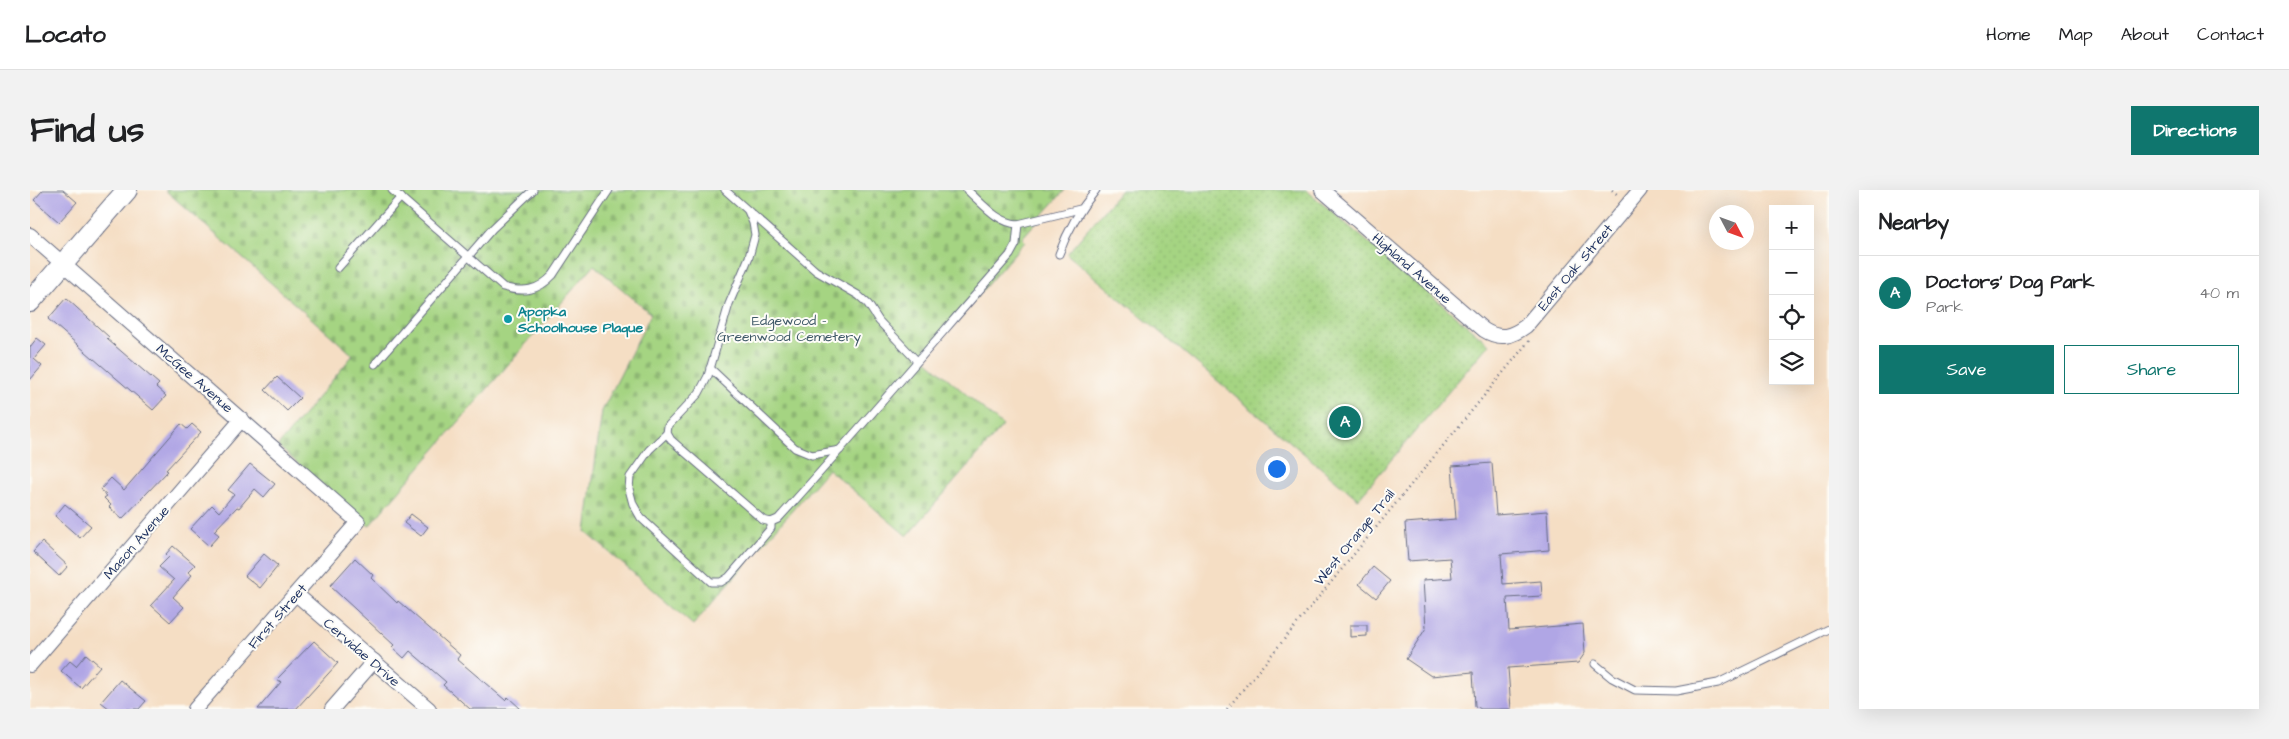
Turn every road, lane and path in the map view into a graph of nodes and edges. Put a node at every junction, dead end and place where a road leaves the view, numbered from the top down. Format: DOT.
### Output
graph roads {
  1 [pos="127,190"];
  2 [pos="392,190"];
  3 [pos="533,190"];
  4 [pos="609,190"];
  5 [pos="725,190"];
  6 [pos="966,190"];
  7 [pos="1096,190"];
  8 [pos="1322,190"];
  9 [pos="1640,190"];
  10 [pos="400,198"];
  11 [pos="1080,209"];
  12 [pos="748,211"];
  13 [pos="1018,224"];
  14 [pos="30,235"];
  15 [pos="1059,254"];
  16 [pos="468,256"];
  17 [pos="63,264"];
  18 [pos="338,268"];
  19 [pos="30,302"];
  20 [pos="1505,338"];
  21 [pos="917,361"];
  22 [pos="375,364"];
  23 [pos="710,368"];
  24 [pos="1497,378"];
  25 [pos="242,420"];
  26 [pos="668,433"];
  27 [pos="841,450"];
  28 [pos="358,522"];
  29 [pos="771,522"];
  30 [pos="296,594"];
  31 [pos="1829,629"];
  32 [pos="374,661"];
  33 [pos="1594,664"];
  34 [pos="30,665"];
  35 [pos="195,709"];
  36 [pos="332,709"];
  37 [pos="429,709"];
  38 [pos="1227,709"];
  1 -- 17 [label="street"];
  2 -- 10 [label="lane"];
  3 -- 16 [label="lane"];
  4 -- 16 [label="lane"];
  5 -- 12 [label="lane"];
  6 -- 13 [label="lane"];
  7 -- 11 [label="lane"];
  8 -- 20 [label="street, Highland Avenue"];
  9 -- 20 [label="street, East Oak Street"];
  10 -- 16 [label="lane"];
  10 -- 18 [label="lane"];
  11 -- 13 [label="lane"];
  11 -- 15 [label="lane"];
  12 -- 21 [label="lane"];
  12 -- 23 [label="lane"];
  13 -- 21 [label="lane"];
  14 -- 17 [label="street, McGee Avenue"];
  16 -- 22 [label="lane"];
  17 -- 19 [label="street"];
  17 -- 25 [label="street, McGee Avenue"];
  21 -- 27 [label="lane"];
  23 -- 26 [label="lane"];
  23 -- 27 [label="lane"];
  24 -- 38 [label="path, West Orange Trail"];
  25 -- 28 [label="street, McGee Avenue"];
  25 -- 34 [label="street, Mason Avenue"];
  26 -- 29 [label="lane"];
  26 -- 29 [label="lane"];
  27 -- 29 [label="lane"];
  28 -- 30 [label="street, First Street"];
  30 -- 32 [label="street, Cervidae Drive"];
  30 -- 35 [label="street, First Street"];
  31 -- 33 [label="lane"];
  32 -- 36 [label="street"];
  32 -- 37 [label="street, Cervidae Drive"];
}
